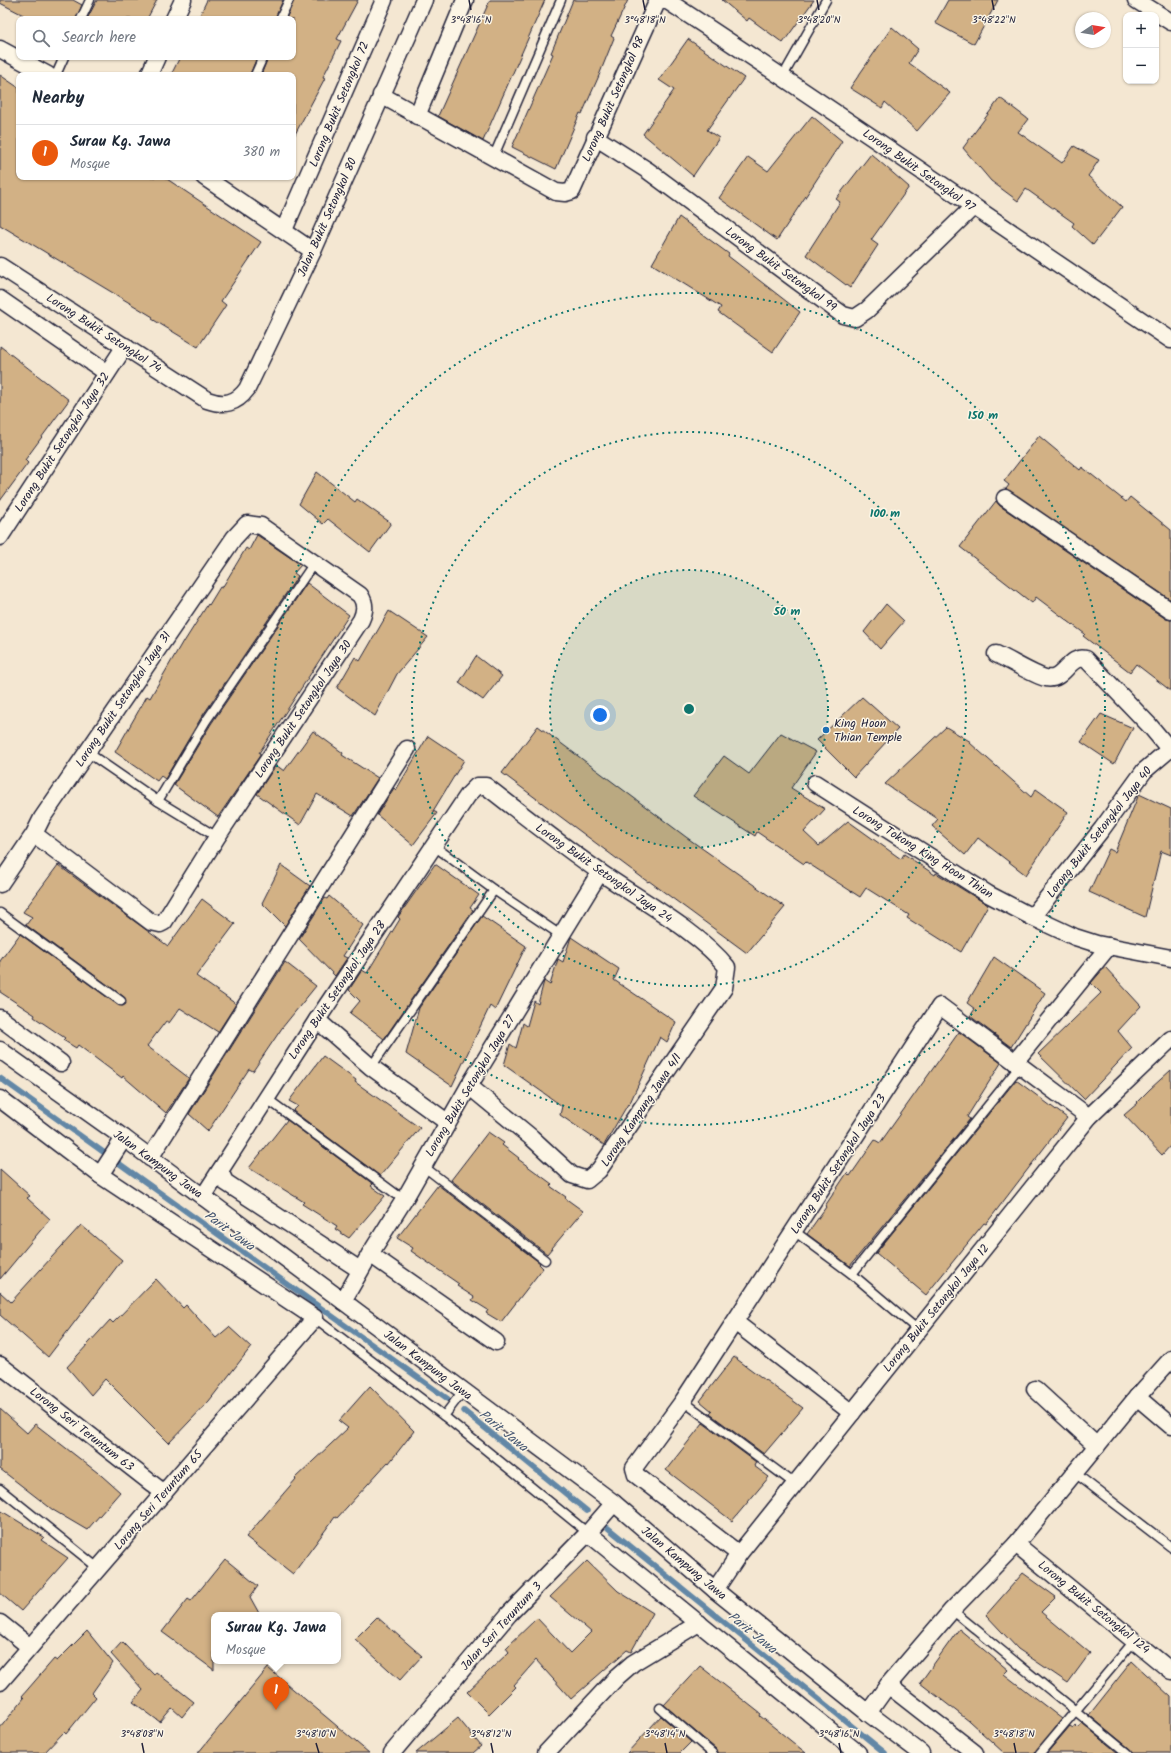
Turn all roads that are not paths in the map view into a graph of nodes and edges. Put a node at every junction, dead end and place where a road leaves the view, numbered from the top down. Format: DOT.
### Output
graph roads {
  1 [pos="90,0"];
  2 [pos="183,0"];
  3 [pos="289,0"];
  4 [pos="384,0"];
  5 [pos="424,0"];
  6 [pos="465,0"];
  7 [pos="561,0"];
  8 [pos="658,0"];
  9 [pos="666,0"];
  10 [pos="826,0"];
  11 [pos="1137,0"];
  12 [pos="82,16"];
  13 [pos="175,16"];
  14 [pos="281,16"];
  15 [pos="1171,22"];
  16 [pos="0,49"];
  17 [pos="16,58"];
  18 [pos="20,60"];
  19 [pos="63,60"];
  20 [pos="156,60"];
  21 [pos="263,60"];
  22 [pos="42,72"];
  23 [pos="57,72"];
  24 [pos="150,72"];
  25 [pos="257,72"];
  26 [pos="783,76"];
  27 [pos="381,96"];
  28 [pos="417,116"];
  29 [pos="595,138"];
  30 [pos="493,158"];
  31 [pos="211,180"];
  32 [pos="973,207"];
  33 [pos="284,230"];
  34 [pos="313,251"];
  35 [pos="0,266"];
  36 [pos="0,299"];
  37 [pos="1171,340"];
  38 [pos="125,346"];
  39 [pos="107,373"];
  40 [pos="207,400"];
  41 [pos="1005,498"];
  42 [pos="254,524"];
  43 [pos="0,537"];
  44 [pos="314,563"];
  45 [pos="1171,611"];
  46 [pos="996,654"];
  47 [pos="407,749"];
  48 [pos="1171,750"];
  49 [pos="87,752"];
  50 [pos="814,783"];
  51 [pos="477,786"];
  52 [pos="158,801"];
  53 [pos="34,834"];
  54 [pos="217,837"];
  55 [pos="434,846"];
  56 [pos="600,872"];
  57 [pos="0,884"];
  58 [pos="494,890"];
  59 [pos="0,913"];
  60 [pos="1032,917"];
  61 [pos="562,936"];
  62 [pos="1109,946"];
  63 [pos="1171,958"];
  64 [pos="727,967"];
  65 [pos="121,1001"];
  66 [pos="0,1018"];
  67 [pos="316,1020"];
  68 [pos="1171,1039"];
  69 [pos="0,1050"];
  70 [pos="60,1063"];
  71 [pos="1018,1064"];
  72 [pos="371,1067"];
  73 [pos="469,1086"];
  74 [pos="266,1098"];
  75 [pos="0,1099"];
  76 [pos="1089,1116"];
  77 [pos="447,1122"];
  78 [pos="119,1145"];
  79 [pos="150,1158"];
  80 [pos="422,1166"];
  81 [pos="220,1171"];
  82 [pos="100,1175"];
  83 [pos="203,1197"];
  84 [pos="404,1200"];
  85 [pos="794,1231"];
  86 [pos="370,1254"];
  87 [pos="545,1260"];
  88 [pos="360,1270"];
  89 [pos="852,1274"];
  90 [pos="343,1301"];
  91 [pos="315,1318"];
  92 [pos="734,1322"];
  93 [pos="918,1330"];
  94 [pos="496,1342"];
  95 [pos="1171,1359"];
  96 [pos="0,1365"];
  97 [pos="1035,1389"];
  98 [pos="463,1391"];
  99 [pos="1137,1397"];
  100 [pos="683,1401"];
  101 [pos="852,1412"];
  102 [pos="444,1416"];
  103 [pos="1171,1426"];
  104 [pos="1097,1446"];
  105 [pos="1075,1474"];
  106 [pos="795,1484"];
  107 [pos="0,1489"];
  108 [pos="164,1493"];
  109 [pos="614,1503"];
  110 [pos="588,1533"];
  111 [pos="1016,1544"];
  112 [pos="1171,1547"];
  113 [pos="739,1554"];
  114 [pos="98,1568"];
  115 [pos="715,1590"];
  116 [pos="952,1610"];
  117 [pos="0,1623"];
  118 [pos="699,1624"];
  119 [pos="1135,1640"];
  120 [pos="30,1647"];
  121 [pos="1171,1671"];
  122 [pos="0,1682"];
  123 [pos="888,1685"];
  124 [pos="660,1708"];
  125 [pos="1075,1712"];
  126 [pos="868,1713"];
  127 [pos="847,1750"];
  128 [pos="392,1753"];
  129 [pos="546,1753"];
  130 [pos="712,1753"];
  131 [pos="921,1753"];
  132 [pos="974,1753"];
  133 [pos="1040,1753"];
  134 [pos="1127,1753"];
  1 -- 12 [label="lane"];
  2 -- 13 [label="street"];
  3 -- 14 [label="lane"];
  4 -- 33 [label="street, Lorong Bukit Setongkol 72"];
  5 -- 27 [label="street, Jalan Bukit Setongkol 80"];
  6 -- 28 [label="street"];
  7 -- 30 [label="lane"];
  8 -- 29 [label="street, Lorong Bukit Setongkol 98"];
  9 -- 26 [label="street, Lorong Bukit Setongkol 97"];
  10 -- 26 [label="lane"];
  11 -- 15 [label="street"];
  16 -- 17 [label="street"];
  18 -- 22 [label="street"];
  19 -- 23 [label="lane"];
  20 -- 24 [label="street"];
  21 -- 25 [label="lane"];
  26 -- 32 [label="street, Lorong Bukit Setongkol 97"];
  27 -- 28 [label="street"];
  27 -- 34 [label="street, Jalan Bukit Setongkol 80"];
  28 -- 30 [label="street"];
  29 -- 30 [label="street, Lorong Bukit Setongkol 98"];
  29 -- 32 [label="street, Lorong Bukit Setongkol 99"];
  31 -- 33 [label="street"];
  32 -- 37 [label="street, Lorong Bukit Setongkol 97"];
  33 -- 34 [label="street"];
  34 -- 40 [label="street, Jalan Bukit Setongkol 80"];
  35 -- 38 [label="street, Lorong Bukit Setongkol 74"];
  36 -- 39 [label="street"];
  38 -- 39 [label="street, Lorong Bukit Setongkol Jaya 32"];
  38 -- 40 [label="street, Lorong Bukit Setongkol 74"];
  39 -- 43 [label="street, Lorong Bukit Setongkol Jaya 32"];
  41 -- 45 [label="street"];
  42 -- 44 [label="street, Lorong Bukit Setongkol Jaya 30"];
  42 -- 49 [label="street, Lorong Bukit Setongkol Jaya 31"];
  44 -- 52 [label="lane"];
  44 -- 54 [label="street, Lorong Bukit Setongkol Jaya 30"];
  46 -- 48 [label="street"];
  47 -- 79 [label="street"];
  48 -- 60 [label="street, Lorong Bukit Setongkol Jaya 40"];
  49 -- 52 [label="lane"];
  49 -- 53 [label="street, Lorong Bukit Setongkol Jaya 31"];
  50 -- 60 [label="street, Lorong Tokong King Hoon Thian"];
  51 -- 55 [label="street, Lorong Bukit Setongkol Jaya 28"];
  51 -- 56 [label="street, Lorong Bukit Setongkol Jaya 24"];
  52 -- 54 [label="lane"];
  53 -- 54 [label="street, Lorong Bukit Setongkol Jaya 30"];
  53 -- 57 [label="street, Lorong Bukit Setongkol Jaya 31"];
  55 -- 58 [label="lane"];
  55 -- 67 [label="street, Lorong Bukit Setongkol Jaya 28"];
  56 -- 61 [label="street, Lorong Bukit Setongkol Jaya 27"];
  56 -- 64 [label="street, Lorong Bukit Setongkol Jaya 24"];
  58 -- 61 [label="lane"];
  58 -- 72 [label="lane"];
  59 -- 65 [label="lane"];
  60 -- 62 [label="street, Lorong Tokong King Hoon Thian"];
  61 -- 73 [label="street, Lorong Bukit Setongkol Jaya 27"];
  62 -- 63 [label="street, Lorong Tokong King Hoon Thian"];
  62 -- 71 [label="street"];
  64 -- 73 [label="street, Lorong Kampung Jawa 4/1"];
  66 -- 70 [label="street"];
  67 -- 72 [label="street"];
  67 -- 74 [label="street, Lorong Bukit Setongkol Jaya 28"];
  68 -- 76 [label="street, Lorong Bukit Setongkol Jaya 12"];
  69 -- 78 [label="street, Jalan Kampung Jawa"];
  71 -- 76 [label="street, Lorong Bukit Setongkol Jaya 23"];
  71 -- 85 [label="street, Lorong Bukit Setongkol Jaya 23"];
  71 -- 89 [label="lane"];
  72 -- 77 [label="street"];
  73 -- 77 [label="street, Lorong Bukit Setongkol Jaya 27"];
  74 -- 81 [label="street, Lorong Bukit Setongkol Jaya 28"];
  74 -- 84 [label="lane"];
  75 -- 82 [label="street"];
  76 -- 93 [label="street, Lorong Bukit Setongkol Jaya 12"];
  77 -- 80 [label="street, Lorong Bukit Setongkol Jaya 27"];
  78 -- 79 [label="street, Jalan Kampung Jawa"];
  78 -- 82 [label="street"];
  79 -- 83 [label="street, Jalan Kampung Jawa"];
  80 -- 84 [label="street, Lorong Bukit Setongkol Jaya 27"];
  80 -- 87 [label="lane"];
  81 -- 83 [label="street, Lorong Bukit Setongkol Jaya 28"];
  81 -- 88 [label="street"];
  82 -- 91 [label="street"];
  83 -- 90 [label="street, Jalan Kampung Jawa"];
  84 -- 86 [label="street, Lorong Bukit Setongkol Jaya 27"];
  85 -- 89 [label="lane"];
  85 -- 92 [label="street, Lorong Bukit Setongkol Jaya 23"];
  86 -- 88 [label="street, Lorong Bukit Setongkol Jaya 27"];
  86 -- 94 [label="street"];
  88 -- 90 [label="street, Lorong Bukit Setongkol Jaya 27"];
  89 -- 93 [label="lane"];
  90 -- 98 [label="street, Jalan Kampung Jawa"];
  91 -- 102 [label="lane"];
  91 -- 108 [label="street, Lorong Seri Teruntum 65"];
  92 -- 100 [label="street, Lorong Bukit Setongkol Jaya 23"];
  92 -- 101 [label="street"];
  93 -- 101 [label="street, Lorong Bukit Setongkol Jaya 12"];
  95 -- 99 [label="street"];
  96 -- 108 [label="street, Lorong Seri Teruntum 63"];
  97 -- 104 [label="street"];
  98 -- 102 [label="lane"];
  98 -- 109 [label="street, Jalan Kampung Jawa"];
  99 -- 103 [label="street"];
  99 -- 104 [label="street"];
  100 -- 106 [label="lane"];
  100 -- 113 [label="street, Lorong Bukit Setongkol Jaya 23"];
  101 -- 106 [label="street, Lorong Bukit Setongkol Jaya 12"];
  102 -- 110 [label="lane"];
  104 -- 105 [label="street"];
  105 -- 111 [label="street"];
  105 -- 112 [label="lane"];
  106 -- 113 [label="street, Lorong Bukit Setongkol Jaya 12"];
  107 -- 114 [label="lane"];
  108 -- 114 [label="street, Lorong Seri Teruntum 65"];
  109 -- 110 [label="street, Jalan Seri Teruntum 3"];
  109 -- 115 [label="street, Jalan Kampung Jawa"];
  110 -- 118 [label="street"];
  110 -- 128 [label="street, Jalan Seri Teruntum 3"];
  111 -- 116 [label="street"];
  111 -- 119 [label="street, Lorong Bukit Setongkol 124"];
  113 -- 115 [label="street, Lorong Bukit Setongkol Jaya 12"];
  114 -- 120 [label="street, Lorong Seri Teruntum 65"];
  115 -- 126 [label="street, Jalan Kampung Jawa"];
  116 -- 123 [label="street"];
  116 -- 125 [label="lane"];
  117 -- 120 [label="street"];
  118 -- 127 [label="street"];
  118 -- 129 [label="street"];
  119 -- 121 [label="street, Lorong Bukit Setongkol 124"];
  119 -- 125 [label="lane"];
  120 -- 122 [label="street, Lorong Seri Teruntum 65"];
  123 -- 126 [label="street"];
  123 -- 132 [label="street"];
  124 -- 130 [label="lane"];
  125 -- 133 [label="lane"];
  125 -- 134 [label="lane"];
  126 -- 131 [label="street, Jalan Kampung Jawa"];
}
